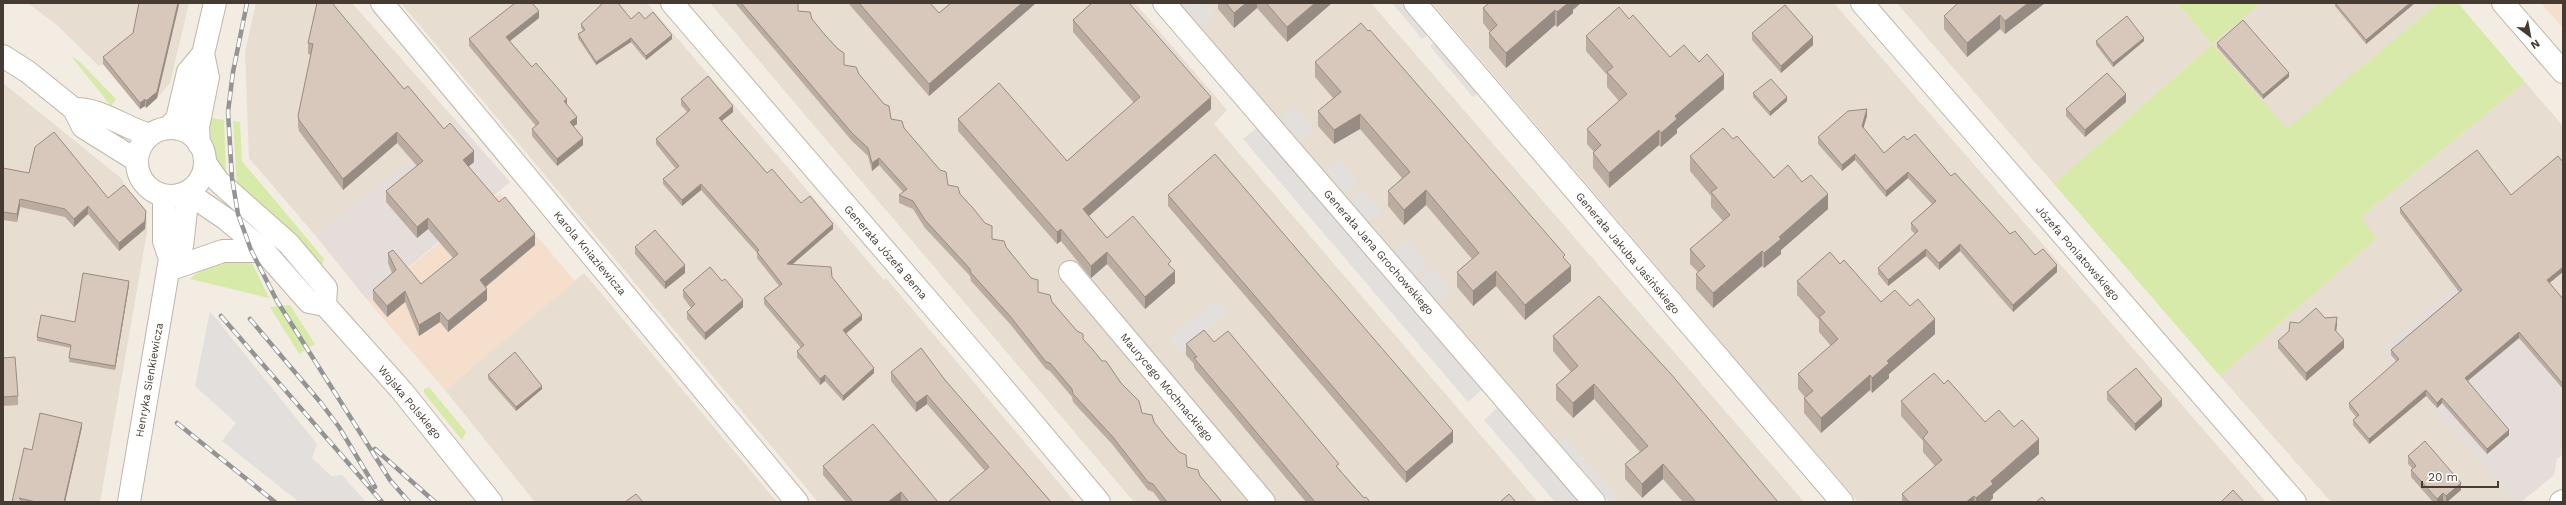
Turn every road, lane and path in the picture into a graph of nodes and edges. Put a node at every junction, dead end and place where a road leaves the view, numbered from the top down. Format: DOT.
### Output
graph roads {
  1 [pos="215,3"];
  2 [pos="382,3"];
  3 [pos="672,3"];
  4 [pos="1164,3"];
  5 [pos="1415,3"];
  6 [pos="1862,3"];
  7 [pos="2503,3"];
  8 [pos="204,54"];
  9 [pos="3,56"];
  10 [pos="2563,72"];
  11 [pos="74,109"];
  12 [pos="159,132"];
  13 [pos="199,144"];
  14 [pos="136,160"];
  15 [pos="206,164"];
  16 [pos="188,193"];
  17 [pos="164,196"];
  18 [pos="264,251"];
  19 [pos="169,264"];
  20 [pos="1070,272"];
  21 [pos="325,305"];
  22 [pos="129,502"];
  23 [pos="491,502"];
  24 [pos="797,502"];
  25 [pos="1099,502"];
  26 [pos="1264,502"];
  27 [pos="1594,502"];
  28 [pos="1842,502"];
  29 [pos="2294,502"];
  1 -- 8 [label="street"];
  2 -- 24 [label="street, Karola Kniaziewicza"];
  3 -- 25 [label="street, Generała Józefa Bema"];
  4 -- 27 [label="street, Generała Jana Grochowskiego"];
  5 -- 28 [label="street, Generała Jakuba Jasińskiego"];
  6 -- 29 [label="street, Józefa Poniatowskiego"];
  7 -- 10 [label="street"];
  8 -- 12 [label="street"];
  8 -- 13 [label="street"];
  9 -- 11 [label="street"];
  11 -- 12 [label="street"];
  11 -- 14 [label="street"];
  12 -- 13 [label="street"];
  12 -- 14 [label="street"];
  13 -- 15 [label="street"];
  14 -- 17 [label="street"];
  15 -- 16 [label="street"];
  15 -- 21 [label="street"];
  16 -- 17 [label="street"];
  16 -- 18 [label="street, Wojska Polskiego"];
  16 -- 19 [label="street, Henryka Sienkiewicza"];
  17 -- 19 [label="street, Henryka Sienkiewicza"];
  18 -- 19 [label="street"];
  18 -- 21 [label="street, Wojska Polskiego"];
  19 -- 22 [label="street, Henryka Sienkiewicza"];
  20 -- 26 [label="street, Maurycego Mochnackiego"];
  21 -- 23 [label="street, Wojska Polskiego"];
}
